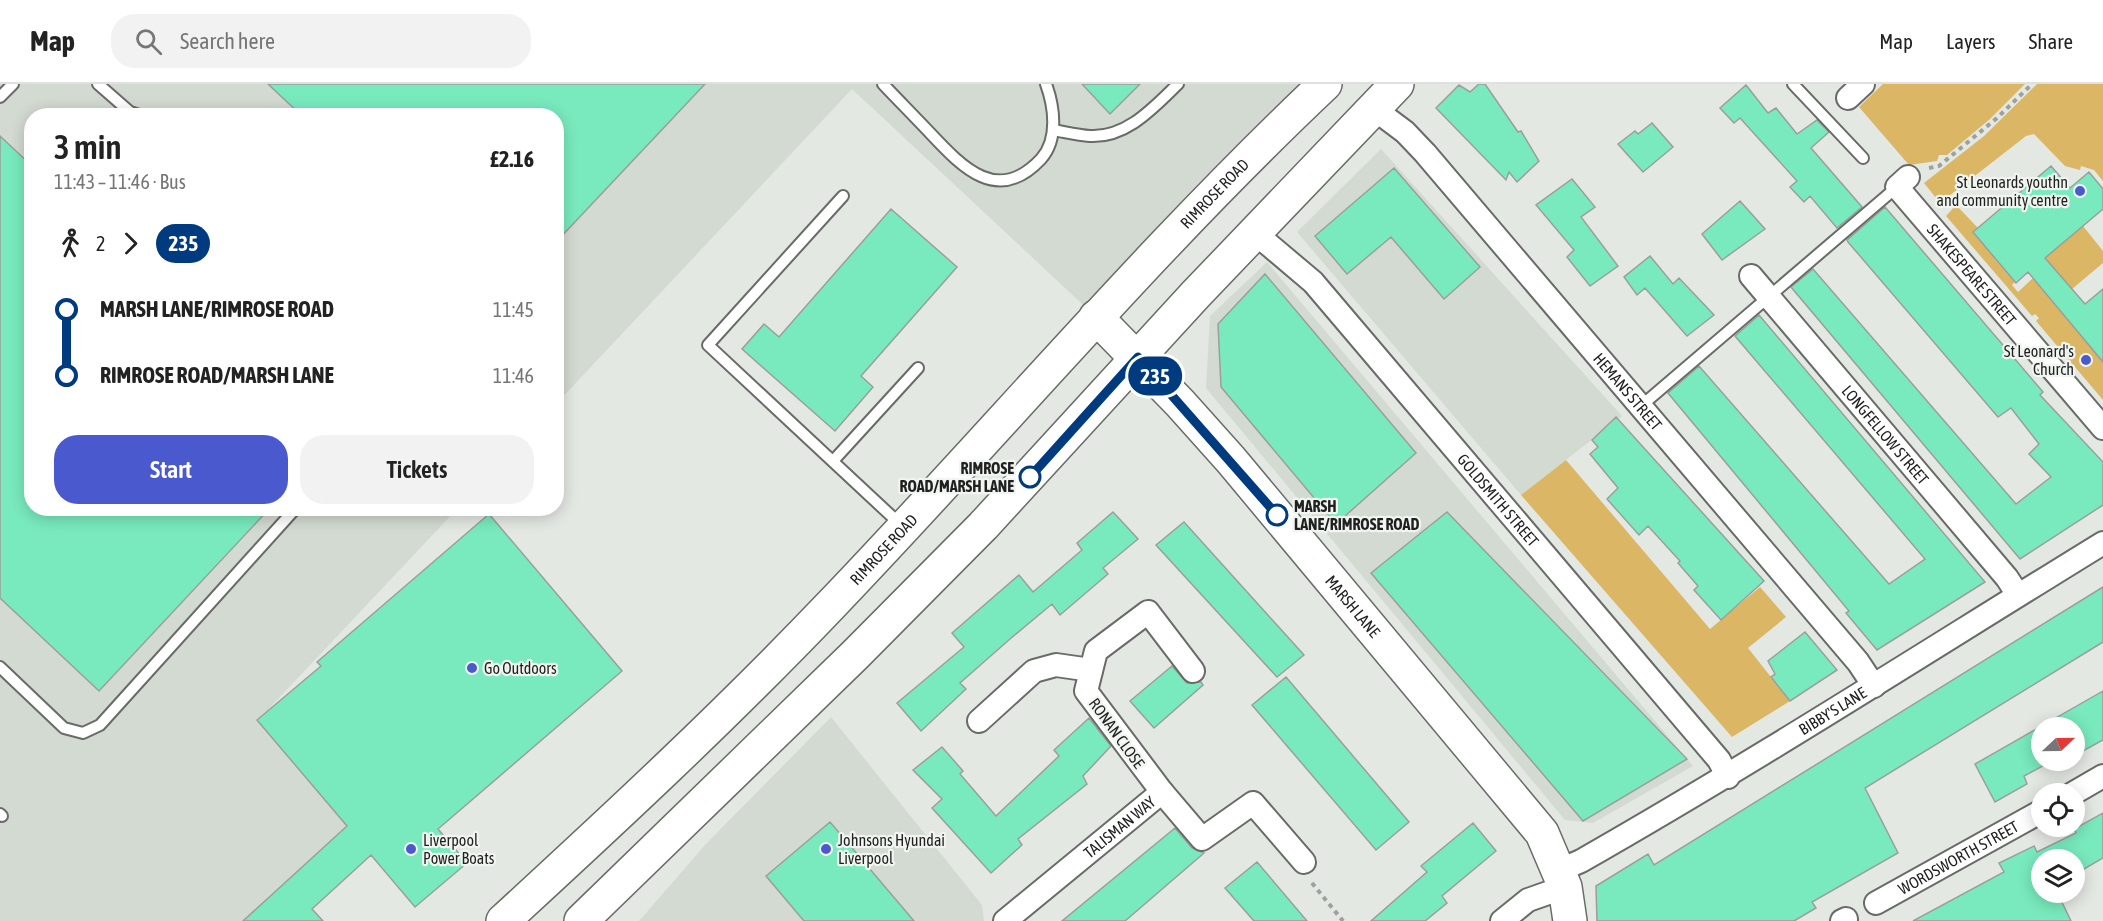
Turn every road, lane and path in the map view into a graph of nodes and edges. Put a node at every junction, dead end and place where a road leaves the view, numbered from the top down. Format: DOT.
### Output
graph roads {
  1 [pos="13,84"];
  2 [pos="98,84"];
  3 [pos="883,84"];
  4 [pos="1046,84"];
  5 [pos="1178,84"];
  6 [pos="1325,84"];
  7 [pos="1397,84"];
  8 [pos="1793,84"];
  9 [pos="2031,84"];
  10 [pos="0,98"];
  11 [pos="125,108"];
  12 [pos="1373,108"];
  13 [pos="1053,130"];
  14 [pos="1863,158"];
  15 [pos="1909,178"];
  16 [pos="843,196"];
  17 [pos="1255,233"];
  18 [pos="1750,276"];
  19 [pos="1767,296"];
  20 [pos="1096,317"];
  21 [pos="1138,357"];
  22 [pos="918,368"];
  23 [pos="1641,406"];
  24 [pos="2103,428"];
  25 [pos="833,461"];
  26 [pos="289,516"];
  27 [pos="904,527"];
  28 [pos="2103,543"];
  29 [pos="2018,595"];
  30 [pos="0,667"];
  31 [pos="1091,669"];
  32 [pos="1193,671"];
  33 [pos="1874,686"];
  34 [pos="979,721"];
  35 [pos="2103,776"];
  36 [pos="1728,777"];
  37 [pos="2085,786"];
  38 [pos="1161,792"];
  39 [pos="2031,817"];
  40 [pos="1304,862"];
  41 [pos="1561,879"];
  42 [pos="1876,903"];
  43 [pos="503,921"];
  44 [pos="580,921"];
  45 [pos="1005,921"];
  46 [pos="1343,921"];
  47 [pos="1502,921"];
  48 [pos="1570,921"];
  1 -- 10 [label="lane"];
  2 -- 11 [label="lane"];
  3 -- 13 [label="lane"];
  4 -- 13 [label="lane"];
  5 -- 13 [label="lane"];
  6 -- 20 [label="main road, RIMROSE ROAD"];
  7 -- 12 [label="main road"];
  8 -- 14 [label="lane"];
  9 -- 15 [label="path"];
  12 -- 17 [label="main road"];
  12 -- 23 [label="street, HEMANS STREET"];
  15 -- 19 [label="lane"];
  15 -- 24 [label="street, SHAKESPEARE STREET"];
  16 -- 25 [label="lane"];
  17 -- 21 [label="main road"];
  17 -- 36 [label="street, GOLDSMITH STREET"];
  18 -- 19 [label="street, LONGFELLOW STREET"];
  19 -- 23 [label="lane"];
  19 -- 29 [label="street, LONGFELLOW STREET"];
  20 -- 21 [label="main road, MARSH LANE"];
  20 -- 27 [label="main road, RIMROSE ROAD"];
  21 -- 41 [label="main road, MARSH LANE"];
  21 -- 44 [label="main road"];
  22 -- 25 [label="lane"];
  23 -- 33 [label="street, HEMANS STREET"];
  25 -- 27 [label="lane"];
  26 -- 30 [label="lane"];
  27 -- 43 [label="main road, RIMROSE ROAD"];
  28 -- 29 [label="street, BIBBY'S LANE"];
  29 -- 33 [label="street, BIBBY'S LANE"];
  31 -- 32 [label="street, RONAN CLOSE"];
  31 -- 34 [label="street"];
  31 -- 38 [label="street, RONAN CLOSE"];
  33 -- 36 [label="street, BIBBY'S LANE"];
  35 -- 37 [label="street"];
  36 -- 41 [label="street, BIBBY'S LANE"];
  38 -- 40 [label="street, TALISMAN WAY"];
  38 -- 45 [label="street, TALISMAN WAY"];
  39 -- 42 [label="street, WORDSWORTH STREET"];
  40 -- 46 [label="path"];
  41 -- 47 [label="street, BIBBY'S LANE"];
  41 -- 48 [label="main road, MARSH LANE"];
}
